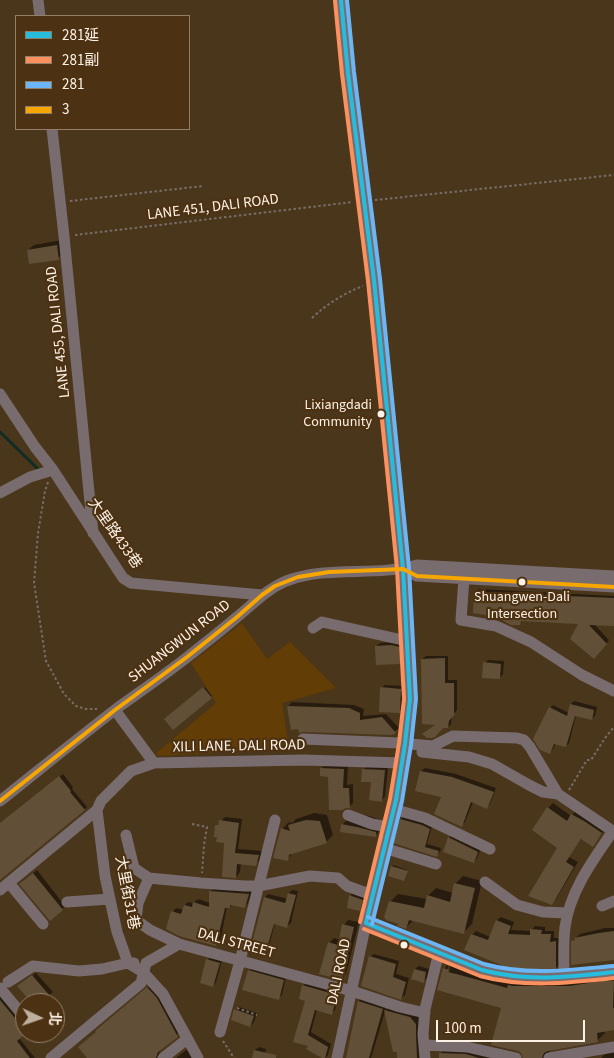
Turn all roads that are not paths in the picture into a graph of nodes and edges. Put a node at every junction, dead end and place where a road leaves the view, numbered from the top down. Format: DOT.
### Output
graph roads {
  1 [pos="38,0"];
  2 [pos="341,0"];
  3 [pos="40,15"];
  4 [pos="52,130"];
  5 [pos="0,394"];
  6 [pos="53,470"];
  7 [pos="0,493"];
  8 [pos="94,533"];
  9 [pos="403,569"];
  10 [pos="614,576"];
  11 [pos="464,578"];
  12 [pos="614,588"];
  13 [pos="262,595"];
  14 [pos="313,628"];
  15 [pos="407,641"];
  16 [pos="614,692"];
  17 [pos="115,710"];
  18 [pos="303,739"];
  19 [pos="405,744"];
  20 [pos="154,763"];
  21 [pos="402,763"];
  22 [pos="561,796"];
  23 [pos="0,801"];
  24 [pos="393,809"];
  25 [pos="97,810"];
  26 [pos="348,814"];
  27 [pos="275,820"];
  28 [pos="388,832"];
  29 [pos="613,832"];
  30 [pos="126,835"];
  31 [pos="384,848"];
  32 [pos="490,849"];
  33 [pos="436,864"];
  34 [pos="148,878"];
  35 [pos="485,882"];
  36 [pos="4,886"];
  37 [pos="258,886"];
  38 [pos="372,895"];
  39 [pos="110,899"];
  40 [pos="67,902"];
  41 [pos="614,902"];
  42 [pos="602,906"];
  43 [pos="568,912"];
  44 [pos="366,923"];
  45 [pos="43,924"];
  46 [pos="179,944"];
  47 [pos="439,952"];
  48 [pos="240,961"];
  49 [pos="128,963"];
  50 [pos="144,968"];
  51 [pos="614,972"];
  52 [pos="564,976"];
  53 [pos="4,985"];
  54 [pos="352,991"];
  55 [pos="15,1002"];
  56 [pos="425,1013"];
  57 [pos="220,1032"];
  58 [pos="187,1039"];
  59 [pos="424,1045"];
  60 [pos="614,1047"];
  61 [pos="51,1058"];
  62 [pos="163,1058"];
  63 [pos="198,1058"];
  64 [pos="337,1058"];
  65 [pos="425,1058"];
  66 [pos="516,1058"];
  67 [pos="549,1058"];
  1 -- 3 [label="street"];
  2 -- 9 [label="street, DALI ROAD"];
  4 -- 8 [label="street, LANE 455, DALI ROAD"];
  5 -- 6 [label="street, 大里路433巷"];
  6 -- 7 [label="street"];
  6 -- 8 [label="street, 大里路433巷"];
  8 -- 13 [label="street, 大里路433巷"];
  9 -- 10 [label="street, SHUANGWUN ROAD"];
  9 -- 11 [label="street, SHUANGWUN ROAD"];
  9 -- 13 [label="street, SHUANGWUN ROAD"];
  9 -- 15 [label="street, DALI ROAD"];
  11 -- 12 [label="street, SHUANGWUN ROAD"];
  11 -- 16 [label="street"];
  13 -- 17 [label="street, SHUANGWUN ROAD"];
  14 -- 15 [label="street"];
  15 -- 19 [label="street, DALI ROAD"];
  17 -- 20 [label="street"];
  17 -- 23 [label="street, SHUANGWUN ROAD"];
  18 -- 19 [label="street"];
  19 -- 21 [label="street, DALI ROAD"];
  19 -- 22 [label="street"];
  19 -- 22 [label="street"];
  20 -- 21 [label="street, XILI LANE, DALI ROAD"];
  20 -- 25 [label="street, XILI LANE, DALI ROAD"];
  21 -- 24 [label="street, DALI ROAD"];
  22 -- 29 [label="street"];
  24 -- 28 [label="street, DALI ROAD"];
  24 -- 32 [label="street"];
  25 -- 36 [label="street, XILI LANE, DALI ROAD"];
  25 -- 39 [label="street, 大里街31巷"];
  26 -- 28 [label="street"];
  27 -- 37 [label="street"];
  28 -- 31 [label="street, DALI ROAD"];
  29 -- 43 [label="street"];
  30 -- 34 [label="street"];
  31 -- 33 [label="street"];
  31 -- 38 [label="street, DALI ROAD"];
  34 -- 37 [label="street"];
  34 -- 46 [label="street"];
  35 -- 43 [label="street"];
  36 -- 45 [label="street"];
  37 -- 38 [label="street"];
  37 -- 48 [label="street"];
  38 -- 44 [label="street, DALI ROAD"];
  39 -- 40 [label="street"];
  39 -- 49 [label="street, 大里街31巷"];
  41 -- 42 [label="street"];
  43 -- 52 [label="street"];
  44 -- 47 [label="street"];
  44 -- 54 [label="street, DALI ROAD"];
  46 -- 48 [label="street, DALI STREET"];
  46 -- 50 [label="street, DALI STREET"];
  47 -- 52 [label="street"];
  47 -- 56 [label="street"];
  48 -- 54 [label="street, DALI STREET"];
  48 -- 57 [label="street"];
  49 -- 50 [label="street"];
  49 -- 53 [label="street"];
  50 -- 58 [label="street"];
  50 -- 61 [label="street, DALI STREET"];
  51 -- 52 [label="street"];
  53 -- 55 [label="street"];
  54 -- 56 [label="street, DALI STREET"];
  54 -- 64 [label="street, DALI ROAD"];
  56 -- 59 [label="street"];
  58 -- 62 [label="street"];
  58 -- 63 [label="street"];
  59 -- 65 [label="street"];
  59 -- 66 [label="street"];
  60 -- 67 [label="street"];
}
